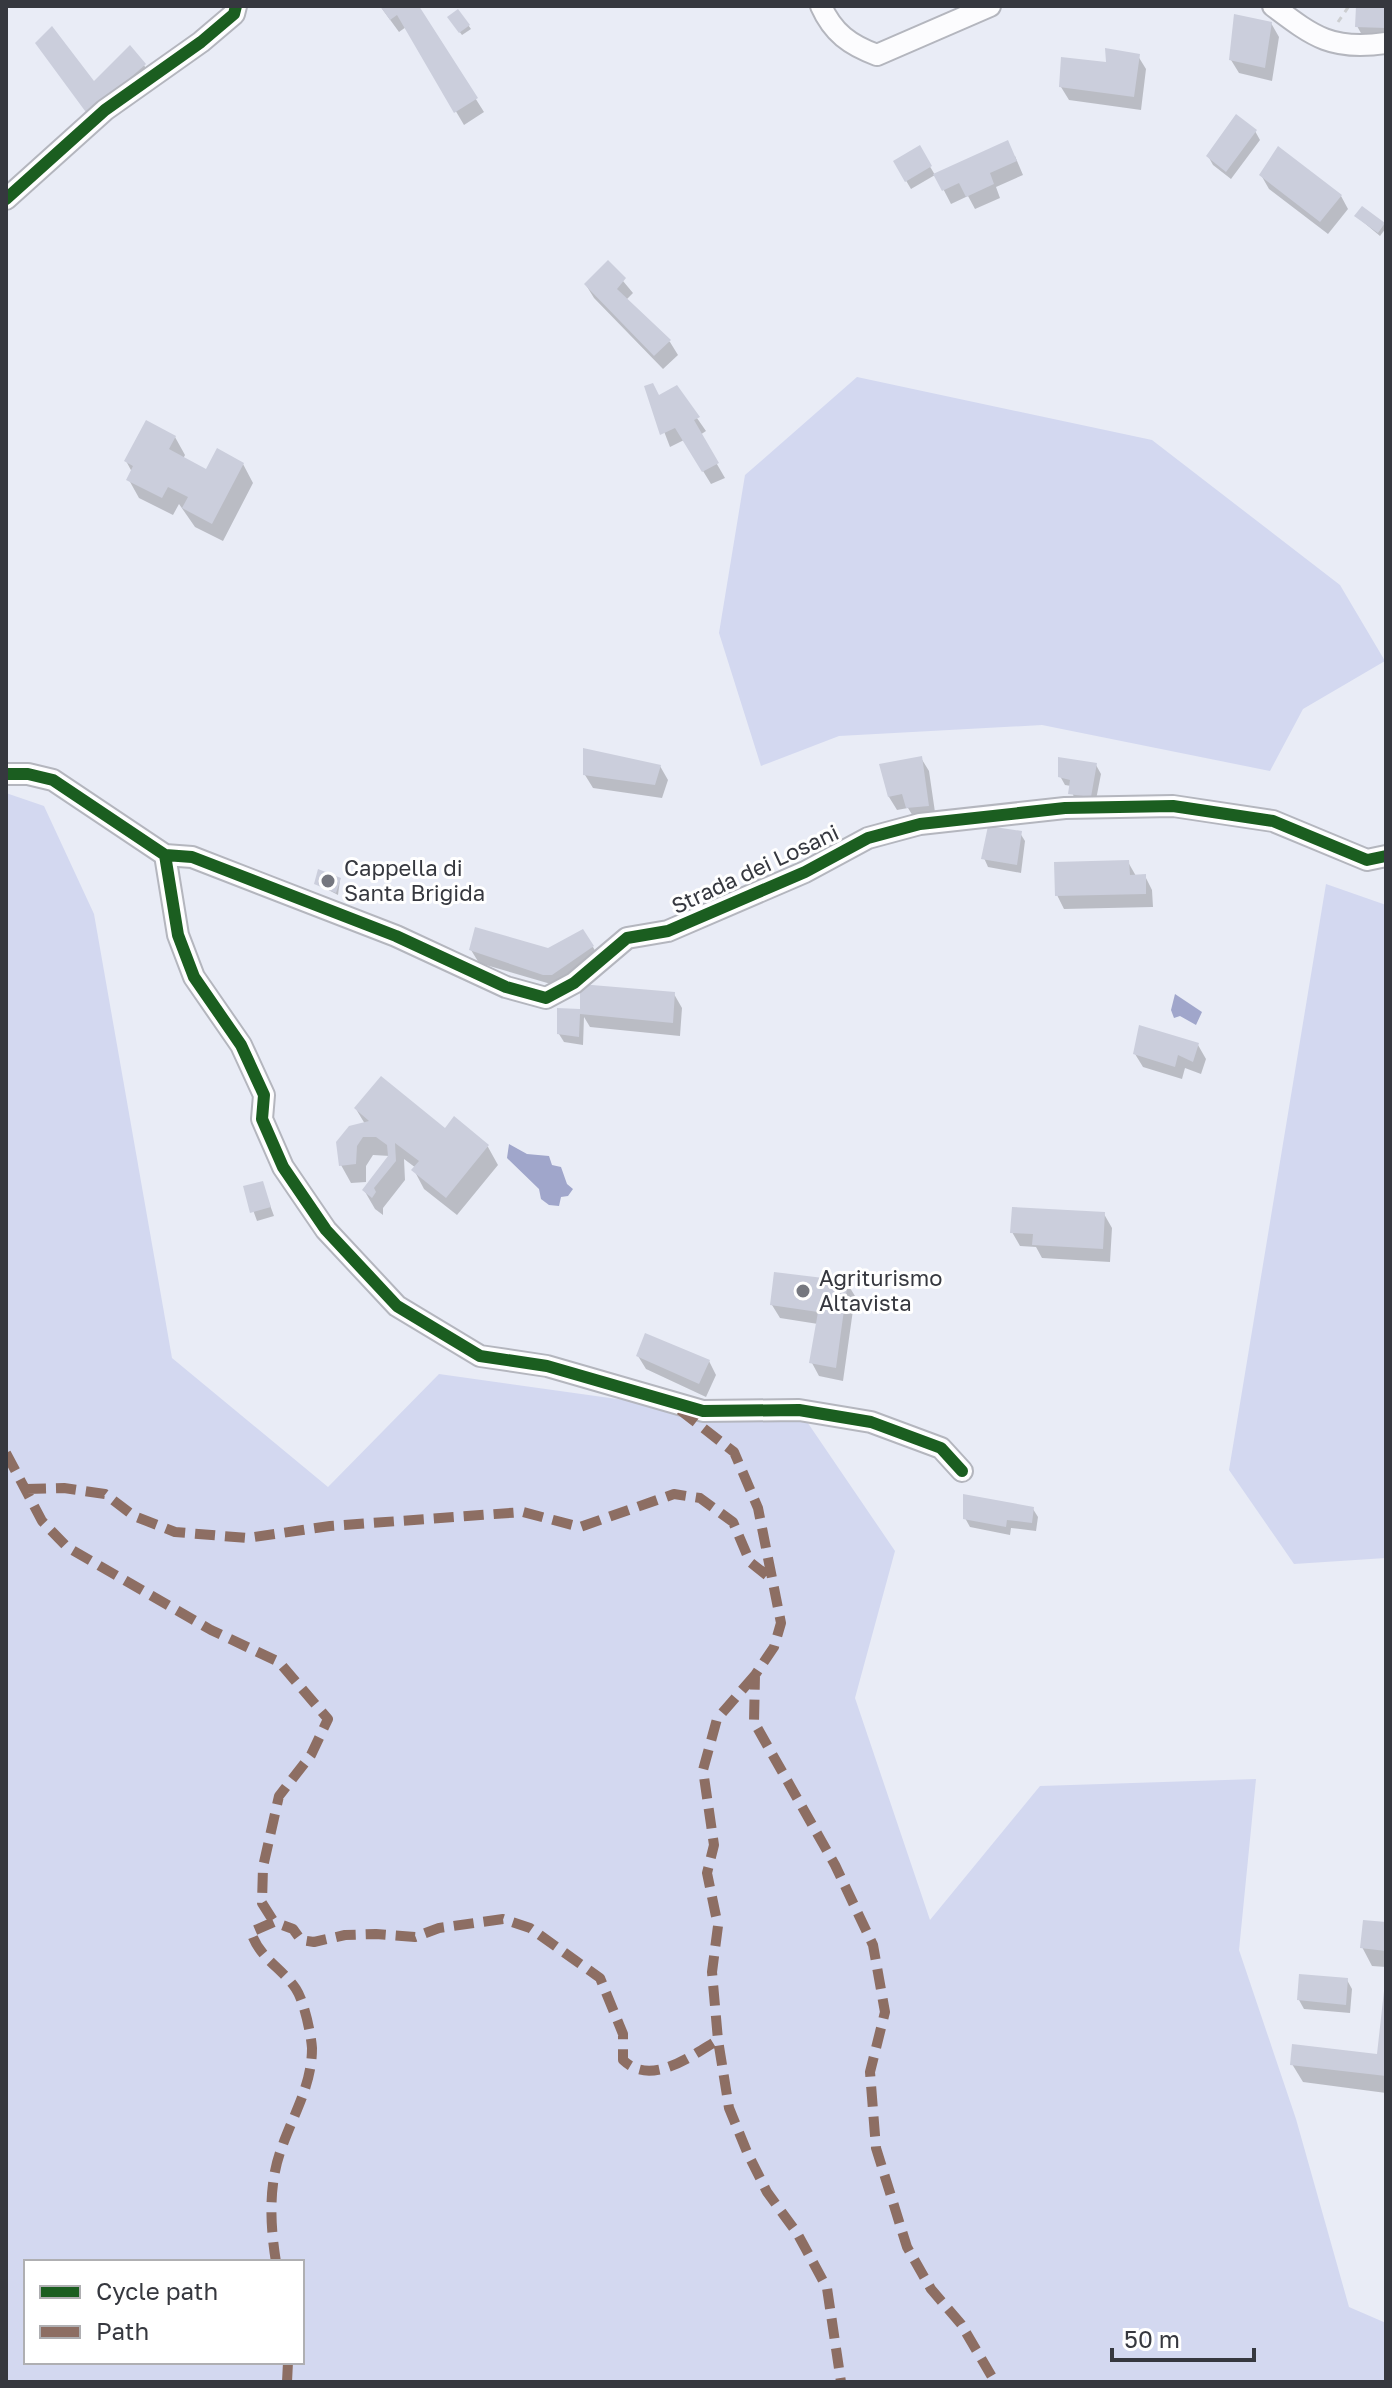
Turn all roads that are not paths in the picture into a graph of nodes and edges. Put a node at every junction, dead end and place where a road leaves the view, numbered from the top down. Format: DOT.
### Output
graph roads {
  1 [pos="236,6"];
  2 [pos="821,6"];
  3 [pos="990,6"];
  4 [pos="1273,6"];
  5 [pos="1386,43"];
  6 [pos="6,199"];
  7 [pos="6,774"];
  8 [pos="165,855"];
  9 [pos="1386,856"];
  10 [pos="962,1471"];
  1 -- 6 [label="street"];
  2 -- 3 [label="street"];
  4 -- 5 [label="street"];
  7 -- 8 [label="street, Strada dei Losani"];
  8 -- 9 [label="street, Strada dei Losani"];
  8 -- 10 [label="street"];
}
